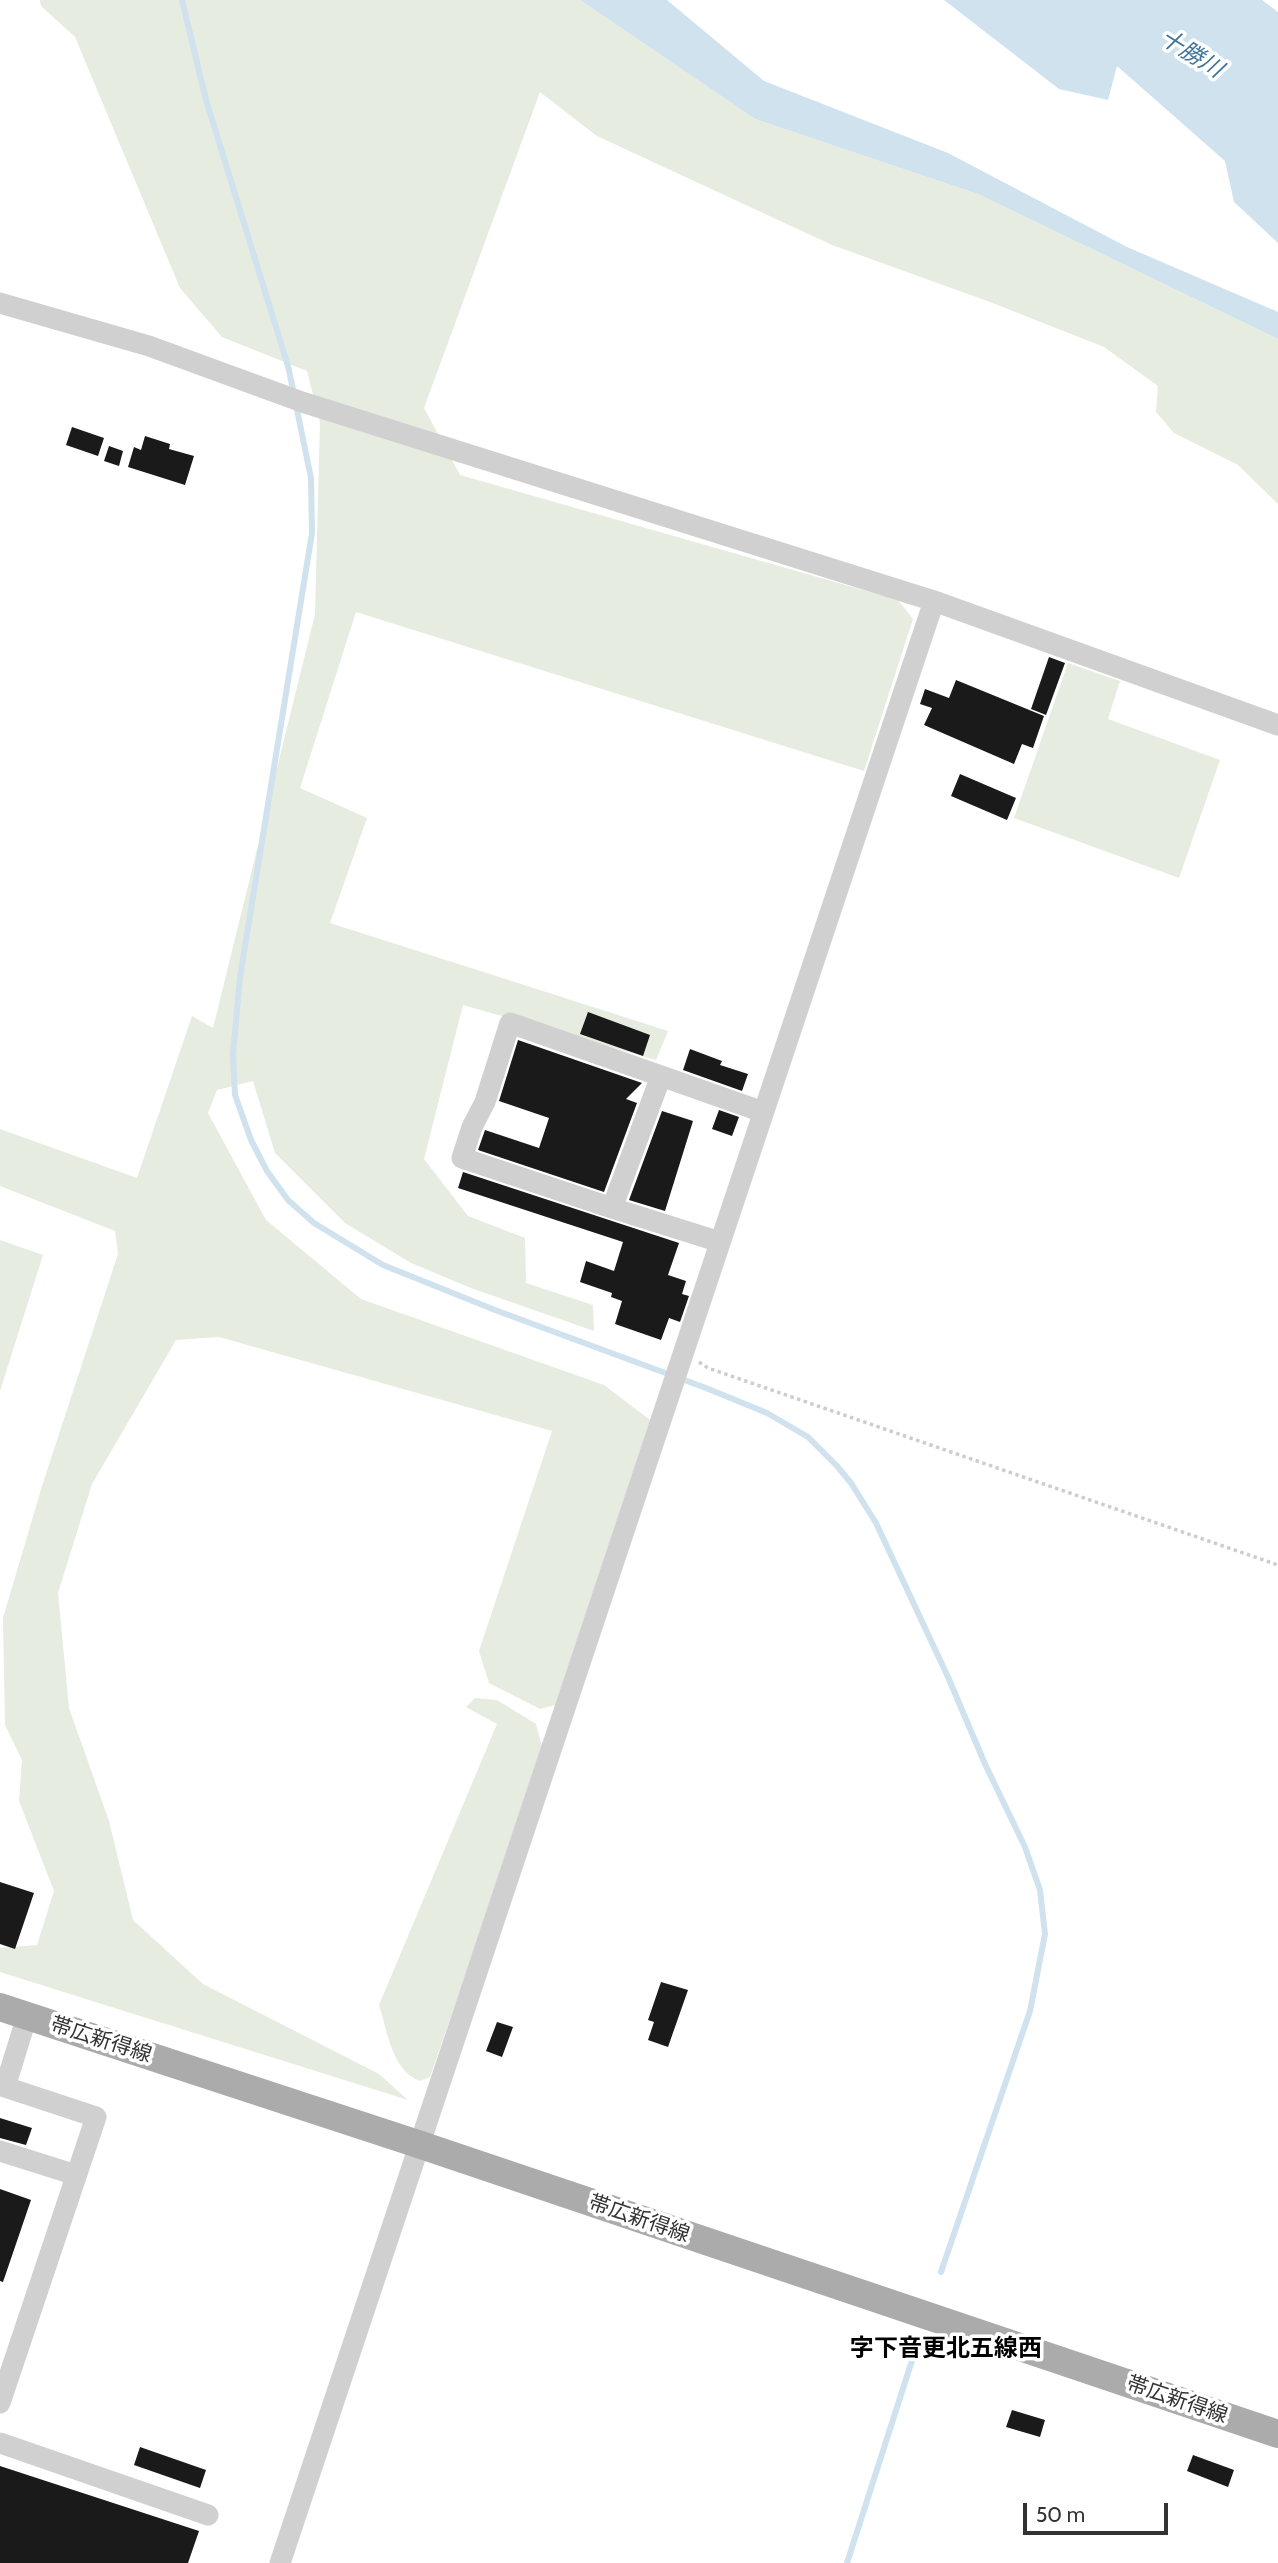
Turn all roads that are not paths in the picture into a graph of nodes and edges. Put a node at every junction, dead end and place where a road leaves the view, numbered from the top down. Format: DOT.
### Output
graph roads {
  1 [pos="0,303"];
  2 [pos="934,601"];
  3 [pos="1278,725"];
  4 [pos="661,1076"];
  5 [pos="763,1112"];
  6 [pos="612,1208"];
  7 [pos="720,1242"];
  8 [pos="0,2007"];
  9 [pos="27,2016"];
  10 [pos="2,2094"];
  11 [pos="418,2144"];
  12 [pos="0,2151"];
  13 [pos="76,2175"];
  14 [pos="0,2403"];
  15 [pos="1278,2434"];
  16 [pos="0,2443"];
  17 [pos="208,2515"];
  18 [pos="279,2563"];
  1 -- 2 [label="street"];
  2 -- 3 [label="street"];
  2 -- 5 [label="street"];
  4 -- 5 [label="street"];
  4 -- 6 [label="street"];
  4 -- 6 [label="street"];
  5 -- 7 [label="street"];
  6 -- 7 [label="street"];
  7 -- 11 [label="street"];
  8 -- 9 [label="main road, 帯広新得線"];
  9 -- 10 [label="street"];
  9 -- 11 [label="main road, 帯広新得線"];
  10 -- 13 [label="street"];
  11 -- 15 [label="main road, 帯広新得線"];
  11 -- 18 [label="street"];
  12 -- 13 [label="street"];
  13 -- 14 [label="street"];
  16 -- 17 [label="street"];
}
